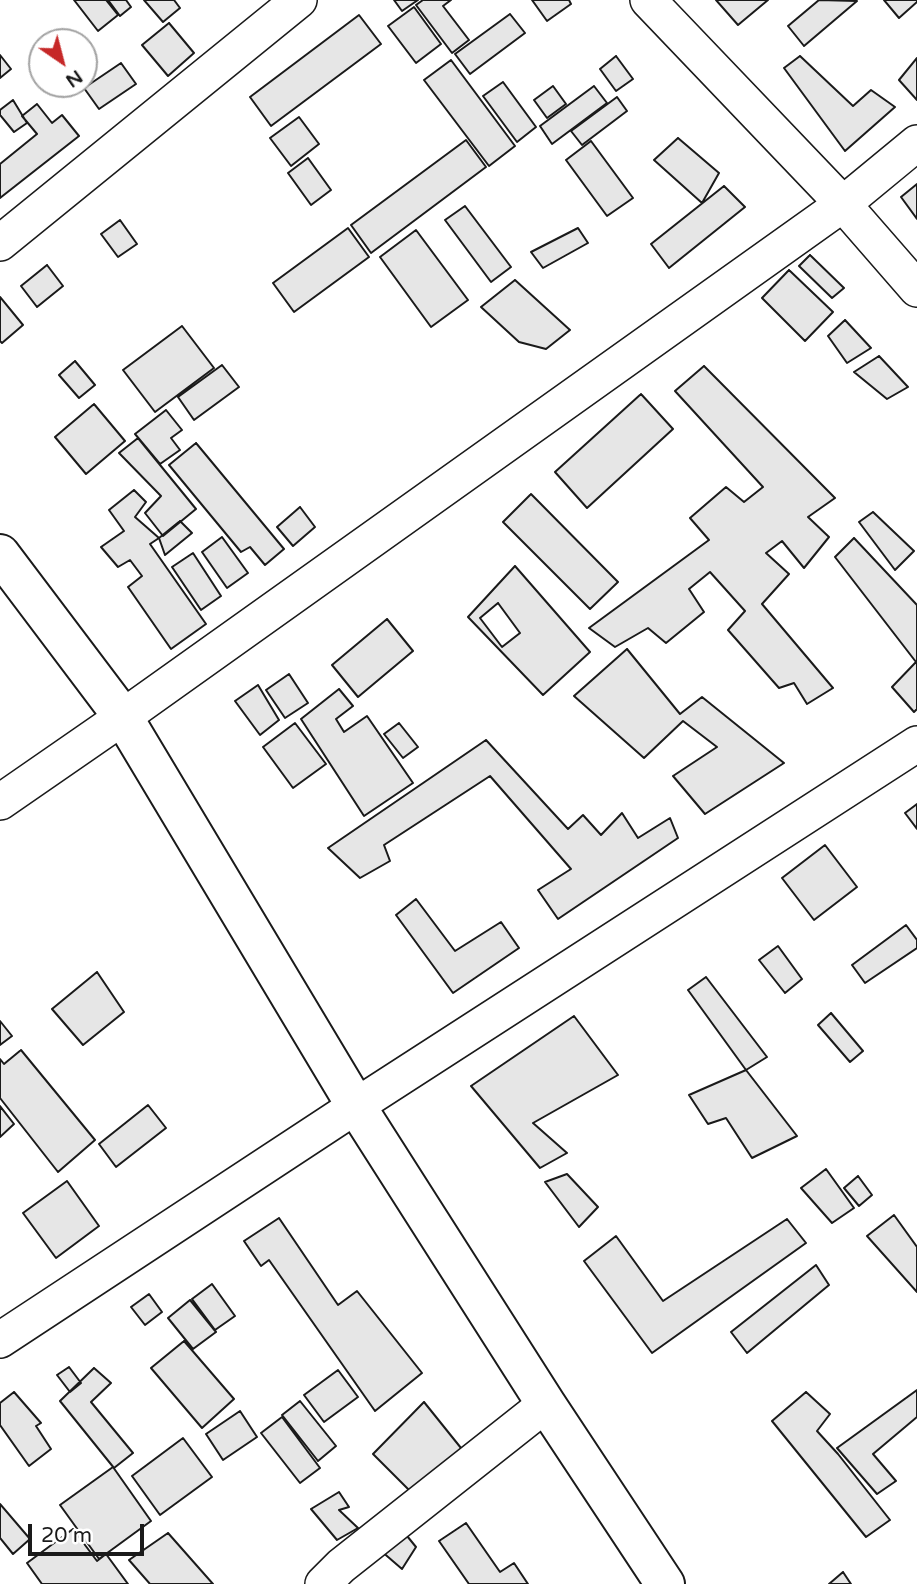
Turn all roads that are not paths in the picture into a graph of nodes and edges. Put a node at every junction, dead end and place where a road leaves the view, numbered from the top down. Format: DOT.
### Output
graph roads {
  1 [pos="299,0"];
  2 [pos="648,0"];
  3 [pos="917,144"];
  4 [pos="843,204"];
  5 [pos="0,243"];
  6 [pos="917,289"];
  7 [pos="0,554"];
  8 [pos="123,717"];
  9 [pos="917,744"];
  10 [pos="0,802"];
  11 [pos="356,1106"];
  12 [pos="0,1340"];
  13 [pos="546,1404"];
  14 [pos="323,1584"];
  15 [pos="665,1584"];
  1 -- 5 [label="street"];
  2 -- 4 [label="street"];
  3 -- 4 [label="street"];
  4 -- 6 [label="street"];
  4 -- 8 [label="street"];
  7 -- 8 [label="street"];
  8 -- 10 [label="street"];
  8 -- 11 [label="street"];
  9 -- 11 [label="street"];
  11 -- 12 [label="street"];
  11 -- 13 [label="street"];
  13 -- 14 [label="street"];
  13 -- 15 [label="street"];
}
